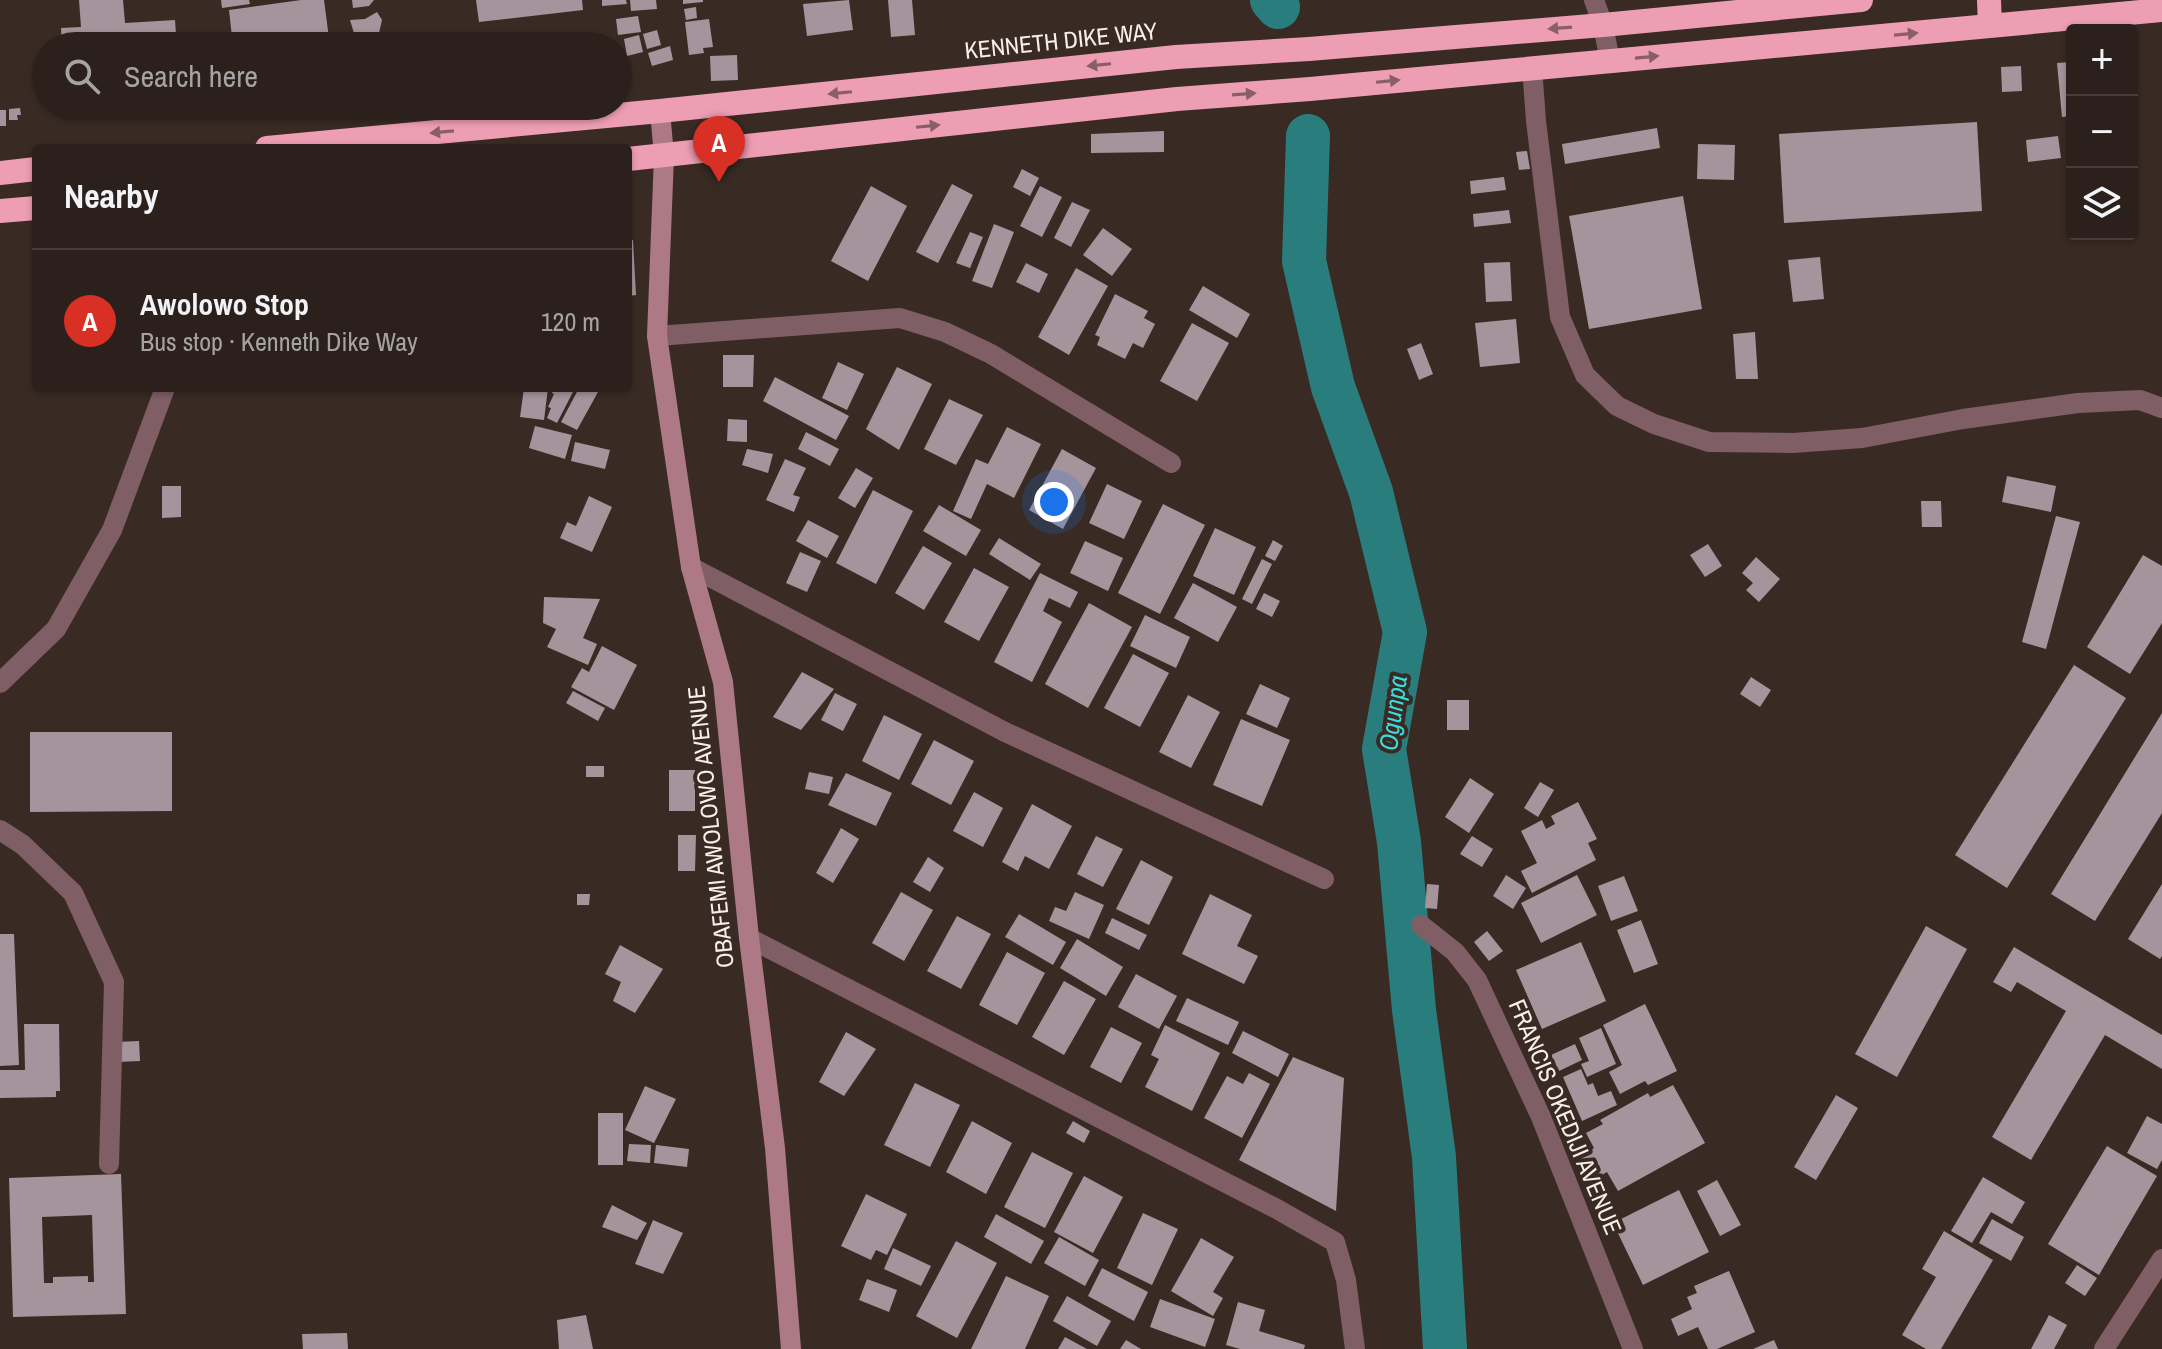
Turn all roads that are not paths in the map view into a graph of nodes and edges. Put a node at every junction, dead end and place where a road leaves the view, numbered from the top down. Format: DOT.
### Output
graph roads {
  1 [pos="1594,0"];
  2 [pos="1989,0"];
  3 [pos="1852,1"];
  4 [pos="2162,10"];
  5 [pos="1603,25"];
  6 [pos="1990,26"];
  7 [pos="1846,39"];
  8 [pos="1610,61"];
  9 [pos="1532,67"];
  10 [pos="660,111"];
  11 [pos="632,114"];
  12 [pos="564,120"];
  13 [pos="309,144"];
  14 [pos="664,156"];
  15 [pos="632,159"];
  16 [pos="32,169"];
  17 [pos="0,173"];
  18 [pos="32,208"];
  19 [pos="0,211"];
  20 [pos="657,336"];
  21 [pos="164,392"];
  22 [pos="2162,408"];
  23 [pos="1171,463"];
  24 [pos="691,567"];
  25 [pos="0,683"];
  26 [pos="0,830"];
  27 [pos="1324,879"];
  28 [pos="1421,925"];
  29 [pos="749,938"];
  30 [pos="109,1164"];
  31 [pos="2162,1259"];
  32 [pos="791,1349"];
  33 [pos="1355,1349"];
  34 [pos="1633,1349"];
  35 [pos="2104,1349"];
  1 -- 5 [label="street"];
  2 -- 6 [label="highway"];
  3 -- 5 [label="highway, KENNETH DIKE WAY"];
  3 -- 7 [label="highway"];
  4 -- 6 [label="highway"];
  5 -- 8 [label="street"];
  5 -- 10 [label="highway, KENNETH DIKE WAY, one-way"];
  7 -- 6 [label="highway, one-way"];
  8 -- 7 [label="highway, one-way"];
  8 -- 9 [label="highway"];
  14 -- 9 [label="highway, one-way"];
  9 -- 22 [label="street"];
  10 -- 11 [label="highway, KENNETH DIKE WAY, one-way"];
  10 -- 14 [label="main road, OBAFEMI AWOLOWO AVENUE"];
  12 -- 13 [label="highway, KENNETH DIKE WAY, one-way"];
  14 -- 15 [label="highway"];
  14 -- 20 [label="main road, OBAFEMI AWOLOWO AVENUE"];
  16 -- 17 [label="highway"];
  18 -- 19 [label="highway"];
  20 -- 23 [label="street"];
  20 -- 24 [label="main road, OBAFEMI AWOLOWO AVENUE"];
  21 -- 25 [label="street"];
  24 -- 27 [label="street"];
  24 -- 29 [label="main road, OBAFEMI AWOLOWO AVENUE"];
  26 -- 30 [label="street"];
  28 -- 34 [label="street, FRANCIS OKEDIJI AVENUE"];
  29 -- 32 [label="main road, OBAFEMI AWOLOWO AVENUE"];
  29 -- 33 [label="street"];
  31 -- 35 [label="street"];
}
